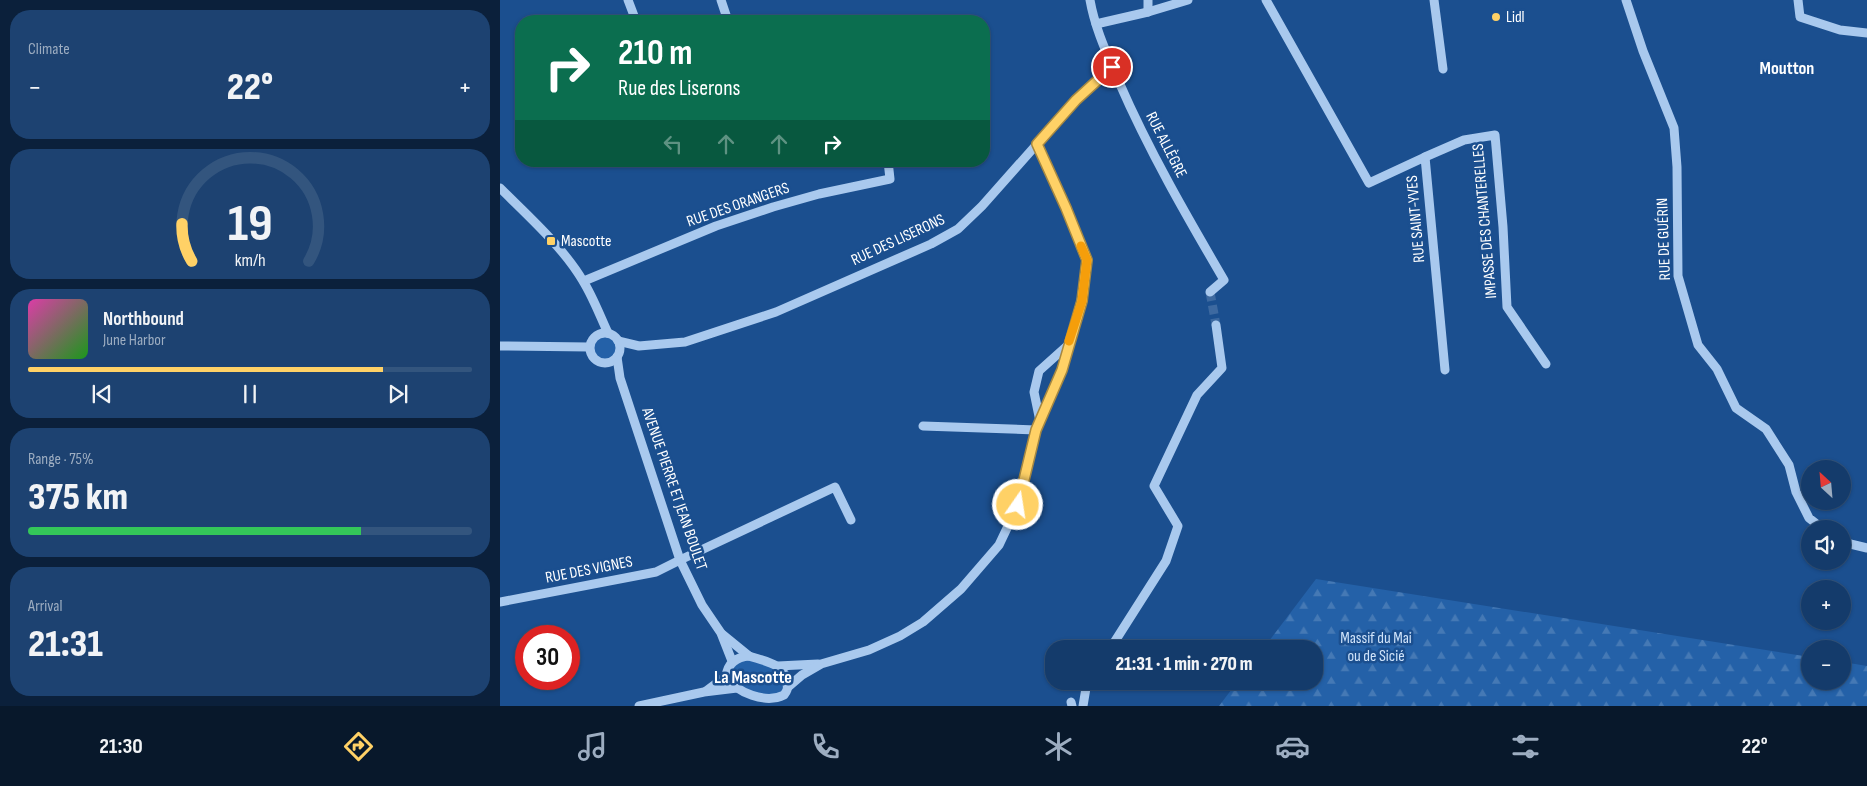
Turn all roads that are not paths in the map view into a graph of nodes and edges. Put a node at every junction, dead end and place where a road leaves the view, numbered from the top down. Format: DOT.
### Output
graph roads {
  1 [pos="628,0"];
  2 [pos="721,0"];
  3 [pos="1090,0"];
  4 [pos="1148,0"];
  5 [pos="1188,0"];
  6 [pos="1266,0"];
  7 [pos="1434,0"];
  8 [pos="1626,0"];
  9 [pos="1798,0"];
  10 [pos="1148,12"];
  11 [pos="634,15"];
  12 [pos="726,15"];
  13 [pos="1096,24"];
  14 [pos="1867,33"];
  15 [pos="1112,67"];
  16 [pos="1442,69"];
  17 [pos="1037,144"];
  18 [pos="1425,157"];
  19 [pos="889,167"];
  20 [pos="500,188"];
  21 [pos="584,281"];
  22 [pos="1210,292"];
  23 [pos="600,317"];
  24 [pos="1216,325"];
  25 [pos="608,333"];
  26 [pos="594,337"];
  27 [pos="618,341"];
  28 [pos="1068,345"];
  29 [pos="500,346"];
  30 [pos="639,346"];
  31 [pos="589,347"];
  32 [pos="618,356"];
  33 [pos="604,364"];
  34 [pos="1546,364"];
  35 [pos="1445,370"];
  36 [pos="620,378"];
  37 [pos="1040,421"];
  38 [pos="923,426"];
  39 [pos="1036,430"];
  40 [pos="851,520"];
  41 [pos="1812,520"];
  42 [pos="1851,544"];
  43 [pos="1867,548"];
  44 [pos="680,560"];
  45 [pos="500,602"];
  46 [pos="721,633"];
  47 [pos="1116,640"];
  48 [pos="749,656"];
  49 [pos="732,661"];
  50 [pos="821,664"];
  51 [pos="778,666"];
  52 [pos="726,676"];
  53 [pos="737,688"];
  54 [pos="1086,690"];
  55 [pos="786,691"];
  56 [pos="704,692"];
  57 [pos="766,699"];
  58 [pos="785,705"];
  59 [pos="639,706"];
  60 [pos="774,706"];
  61 [pos="1083,706"];
  1 -- 11 [label="street"];
  2 -- 12 [label="street"];
  3 -- 13 [label="street, RUE ALLÈGRE"];
  4 -- 10 [label="street"];
  5 -- 10 [label="street"];
  6 -- 18 [label="street, RUE SAINT-YVES"];
  7 -- 16 [label="street"];
  8 -- 41 [label="street, RUE DE GUÉRIN"];
  9 -- 14 [label="street"];
  10 -- 13 [label="street"];
  13 -- 15 [label="street, RUE ALLÈGRE"];
  15 -- 17 [label="street, RUE DES LISERONS"];
  15 -- 22 [label="street, RUE ALLÈGRE"];
  17 -- 28 [label="street"];
  17 -- 30 [label="street, RUE DES LISERONS"];
  18 -- 34 [label="street, IMPASSE DES CHANTERELLES"];
  18 -- 35 [label="street, RUE SAINT-YVES"];
  19 -- 21 [label="street, RUE DES ORANGERS"];
  20 -- 21 [label="street"];
  21 -- 23 [label="street"];
  23 -- 25 [label="street"];
  23 -- 26 [label="street"];
  24 -- 47 [label="street"];
  25 -- 26 [label="street"];
  25 -- 27 [label="street"];
  26 -- 31 [label="street"];
  27 -- 30 [label="street, RUE DES LISERONS"];
  27 -- 32 [label="street"];
  28 -- 37 [label="street"];
  28 -- 37 [label="street"];
  29 -- 31 [label="street"];
  30 -- 32 [label="street, RUE DES LISERONS"];
  31 -- 33 [label="street"];
  32 -- 33 [label="street"];
  32 -- 36 [label="street, AVENUE PIERRE ET JEAN BOULET"];
  33 -- 36 [label="street"];
  36 -- 44 [label="street, AVENUE PIERRE ET JEAN BOULET"];
  37 -- 39 [label="street"];
  38 -- 39 [label="street"];
  39 -- 50 [label="street"];
  40 -- 44 [label="street, RUE DES VIGNES"];
  42 -- 43 [label="street"];
  44 -- 45 [label="street, RUE DES VIGNES"];
  44 -- 46 [label="street, AVENUE PIERRE ET JEAN BOULET"];
  46 -- 48 [label="street, AVENUE PIERRE ET JEAN BOULET"];
  46 -- 49 [label="street, AVENUE PIERRE ET JEAN BOULET"];
  48 -- 49 [label="street"];
  48 -- 51 [label="street"];
  49 -- 52 [label="street"];
  50 -- 51 [label="street"];
  50 -- 55 [label="street"];
  51 -- 55 [label="street"];
  52 -- 53 [label="street"];
  52 -- 56 [label="street"];
  53 -- 56 [label="street"];
  53 -- 57 [label="street"];
  54 -- 61 [label="street"];
  55 -- 57 [label="street"];
  55 -- 58 [label="street"];
  56 -- 59 [label="street"];
  57 -- 60 [label="street"];
}
